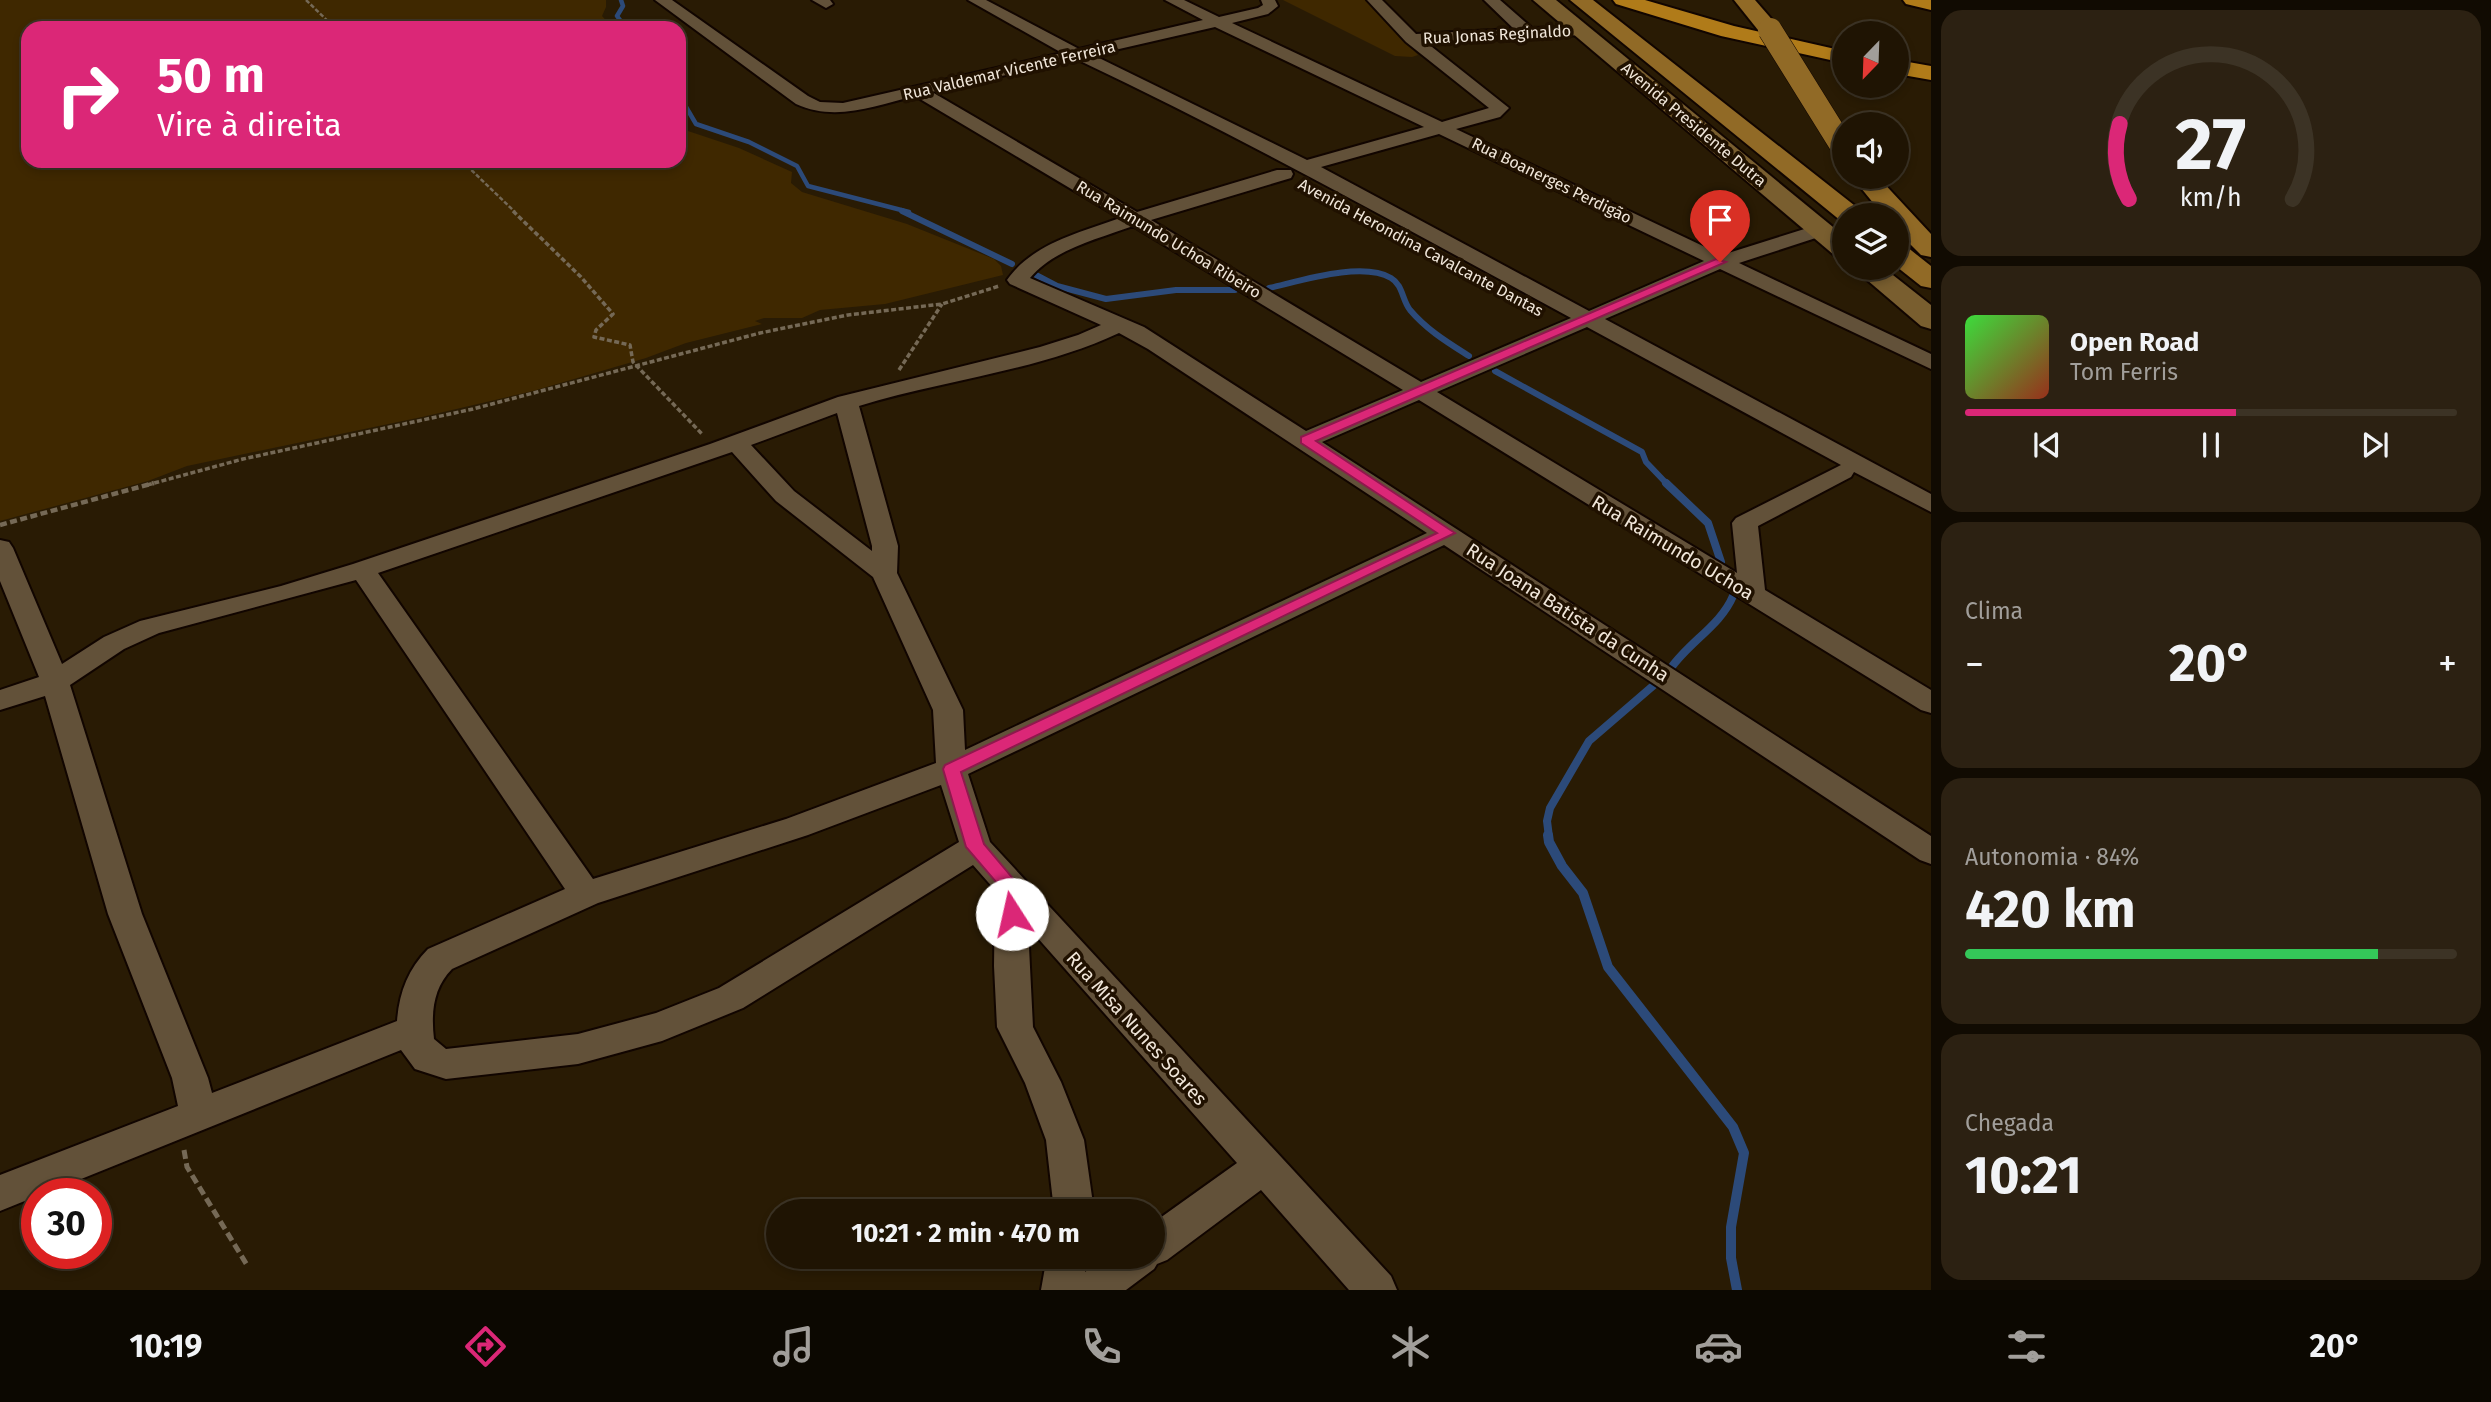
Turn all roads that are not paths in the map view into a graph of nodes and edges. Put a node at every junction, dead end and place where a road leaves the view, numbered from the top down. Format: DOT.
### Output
graph roads {
  1 [pos="975,0"];
  2 [pos="1172,0"];
  3 [pos="1269,0"];
  4 [pos="1374,0"];
  5 [pos="1491,0"];
  6 [pos="1543,0"];
  7 [pos="1580,0"];
  8 [pos="1623,0"];
  9 [pos="1744,0"];
  10 [pos="1913,0"];
  11 [pos="667,1"];
  12 [pos="1931,4"];
  13 [pos="1216,21"];
  14 [pos="1581,30"];
  15 [pos="1528,33"];
  16 [pos="1412,39"];
  17 [pos="1071,52"];
  18 [pos="1832,54"];
  19 [pos="1909,69"];
  20 [pos="1931,73"];
  21 [pos="919,92"];
  22 [pos="1440,126"];
  23 [pos="1832,129"];
  24 [pos="1301,174"];
  25 [pos="1875,189"];
  26 [pos="1835,203"];
  27 [pos="1886,203"];
  28 [pos="1137,218"];
  29 [pos="1909,228"];
  30 [pos="1821,230"];
  31 [pos="1832,239"];
  32 [pos="1931,249"];
  33 [pos="1720,262"];
  34 [pos="1909,263"];
  35 [pos="1882,280"];
  36 [pos="1931,280"];
  37 [pos="1931,320"];
  38 [pos="1579,322"];
  39 [pos="1118,325"];
  40 [pos="1931,362"];
  41 [pos="1416,391"];
  42 [pos="846,402"];
  43 [pos="1306,440"];
  44 [pos="727,446"];
  45 [pos="1842,472"];
  46 [pos="1931,504"];
  47 [pos="1931,520"];
  48 [pos="1448,533"];
  49 [pos="0,548"];
  50 [pos="362,570"];
  51 [pos="884,573"];
  52 [pos="1752,595"];
  53 [pos="55,682"];
  54 [pos="0,700"];
  55 [pos="1931,703"];
  56 [pos="951,769"];
  57 [pos="1923,837"];
  58 [pos="976,847"];
  59 [pos="1012,888"];
  60 [pos="586,894"];
  61 [pos="415,1029"];
  62 [pos="191,1117"];
  63 [pos="1262,1167"];
  64 [pos="0,1193"];
  65 [pos="1072,1199"];
  66 [pos="1165,1238"];
  67 [pos="1065,1269"];
  68 [pos="1122,1269"];
  69 [pos="1062,1290"];
  70 [pos="1093,1290"];
  71 [pos="1376,1290"];
  1 -- 17 [label="street, Avenida Herondina Cavalcante Dantas"];
  2 -- 13 [label="street, Rua Boanerges Perdigão"];
  3 -- 13 [label="street, Rua Valdemar Vicente Ferreira"];
  4 -- 16 [label="street"];
  5 -- 15 [label="street"];
  6 -- 14 [label="street, Avenida Presidente Dutra"];
  7 -- 26 [label="main road, Avenida Presidente Dutra"];
  8 -- 18 [label="highway"];
  9 -- 23 [label="main road, bridge"];
  10 -- 12 [label="highway"];
  11 -- 21 [label="street, Rua Valdemar Vicente Ferreira"];
  13 -- 17 [label="street, Rua Valdemar Vicente Ferreira"];
  13 -- 22 [label="street, Rua Boanerges Perdigão"];
  14 -- 15 [label="street, Rua Jonas Reginaldo"];
  14 -- 30 [label="street, Avenida Presidente Dutra"];
  15 -- 16 [label="street, Rua Jonas Reginaldo"];
  16 -- 22 [label="street"];
  17 -- 21 [label="street, Rua Valdemar Vicente Ferreira"];
  17 -- 24 [label="street, Avenida Herondina Cavalcante Dantas"];
  19 -- 20 [label="highway"];
  21 -- 28 [label="street, Rua Raimundo Uchoa Ribeiro"];
  22 -- 24 [label="street"];
  22 -- 33 [label="street, Rua Boanerges Perdigão"];
  24 -- 28 [label="street"];
  24 -- 38 [label="street, Avenida Herondina Cavalcante Dantas"];
  25 -- 27 [label="main road"];
  28 -- 39 [label="street, Rua Joana Batista da Cunha"];
  28 -- 41 [label="street, Rua Raimundo Uchoa Ribeiro"];
  29 -- 32 [label="main road"];
  30 -- 31 [label="street, Avenida Presidente Dutra"];
  30 -- 33 [label="street"];
  33 -- 38 [label="street"];
  33 -- 40 [label="street, Rua Boanerges Perdigão"];
  34 -- 36 [label="main road"];
  35 -- 37 [label="street"];
  38 -- 41 [label="street"];
  38 -- 45 [label="street, Avenida Herondina Cavalcante Dantas"];
  38 -- 46 [label="street, Avenida Herondina Cavalcante Dantas"];
  39 -- 42 [label="street"];
  39 -- 43 [label="street, Rua Joana Batista da Cunha"];
  41 -- 43 [label="street"];
  41 -- 52 [label="street, Rua Raimundo Uchoa"];
  42 -- 44 [label="street"];
  42 -- 51 [label="street"];
  43 -- 48 [label="street, Rua Joana Batista da Cunha"];
  44 -- 50 [label="street"];
  44 -- 51 [label="street, Rua Misa Nunes Soares"];
  45 -- 47 [label="street, Avenida Herondina Cavalcante Dantas"];
  45 -- 52 [label="street"];
  48 -- 56 [label="street"];
  48 -- 57 [label="street, Rua Joana Batista da Cunha"];
  49 -- 53 [label="street"];
  50 -- 53 [label="street"];
  50 -- 60 [label="street"];
  51 -- 56 [label="street, Rua Misa Nunes Soares"];
  52 -- 55 [label="street, Rua Raimundo Uchoa"];
  53 -- 54 [label="street"];
  53 -- 62 [label="street"];
  56 -- 58 [label="street, Rua Misa Nunes Soares"];
  56 -- 60 [label="street"];
  58 -- 59 [label="street, Rua Misa Nunes Soares"];
  58 -- 61 [label="street"];
  59 -- 63 [label="street, Rua Misa Nunes Soares"];
  59 -- 65 [label="street"];
  60 -- 61 [label="street"];
  61 -- 62 [label="street"];
  62 -- 64 [label="street"];
  63 -- 66 [label="street"];
  63 -- 71 [label="street, Rua Misa Nunes Soares"];
  67 -- 69 [label="street"];
  68 -- 70 [label="street"];
}
